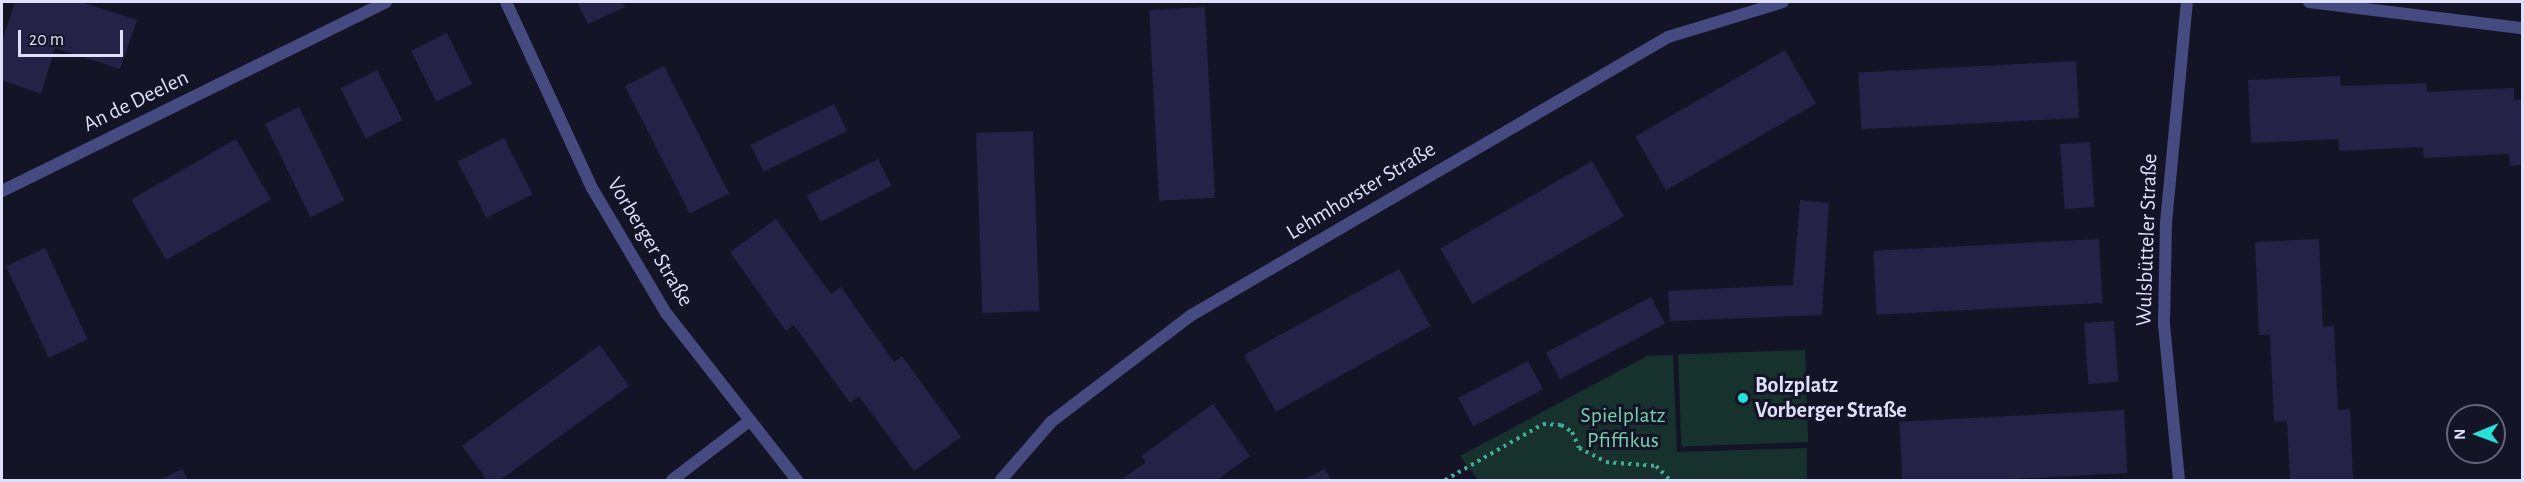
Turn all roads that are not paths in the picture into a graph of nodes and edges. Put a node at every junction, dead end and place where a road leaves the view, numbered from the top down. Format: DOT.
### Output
graph roads {
  1 [pos="386,2"];
  2 [pos="506,2"];
  3 [pos="1783,2"];
  4 [pos="2187,2"];
  5 [pos="2309,2"];
  6 [pos="2523,28"];
  7 [pos="2,190"];
  8 [pos="748,422"];
  9 [pos="672,480"];
  10 [pos="796,480"];
  11 [pos="1001,480"];
  12 [pos="2179,480"];
  1 -- 7 [label="street, An de Deelen"];
  2 -- 8 [label="street, Vorberger Straße"];
  3 -- 11 [label="street, Lehmhorster Straße"];
  4 -- 12 [label="street, Wulsbütteler Straße"];
  5 -- 6 [label="street"];
  8 -- 9 [label="street"];
  8 -- 10 [label="street, Vorberger Straße"];
}
